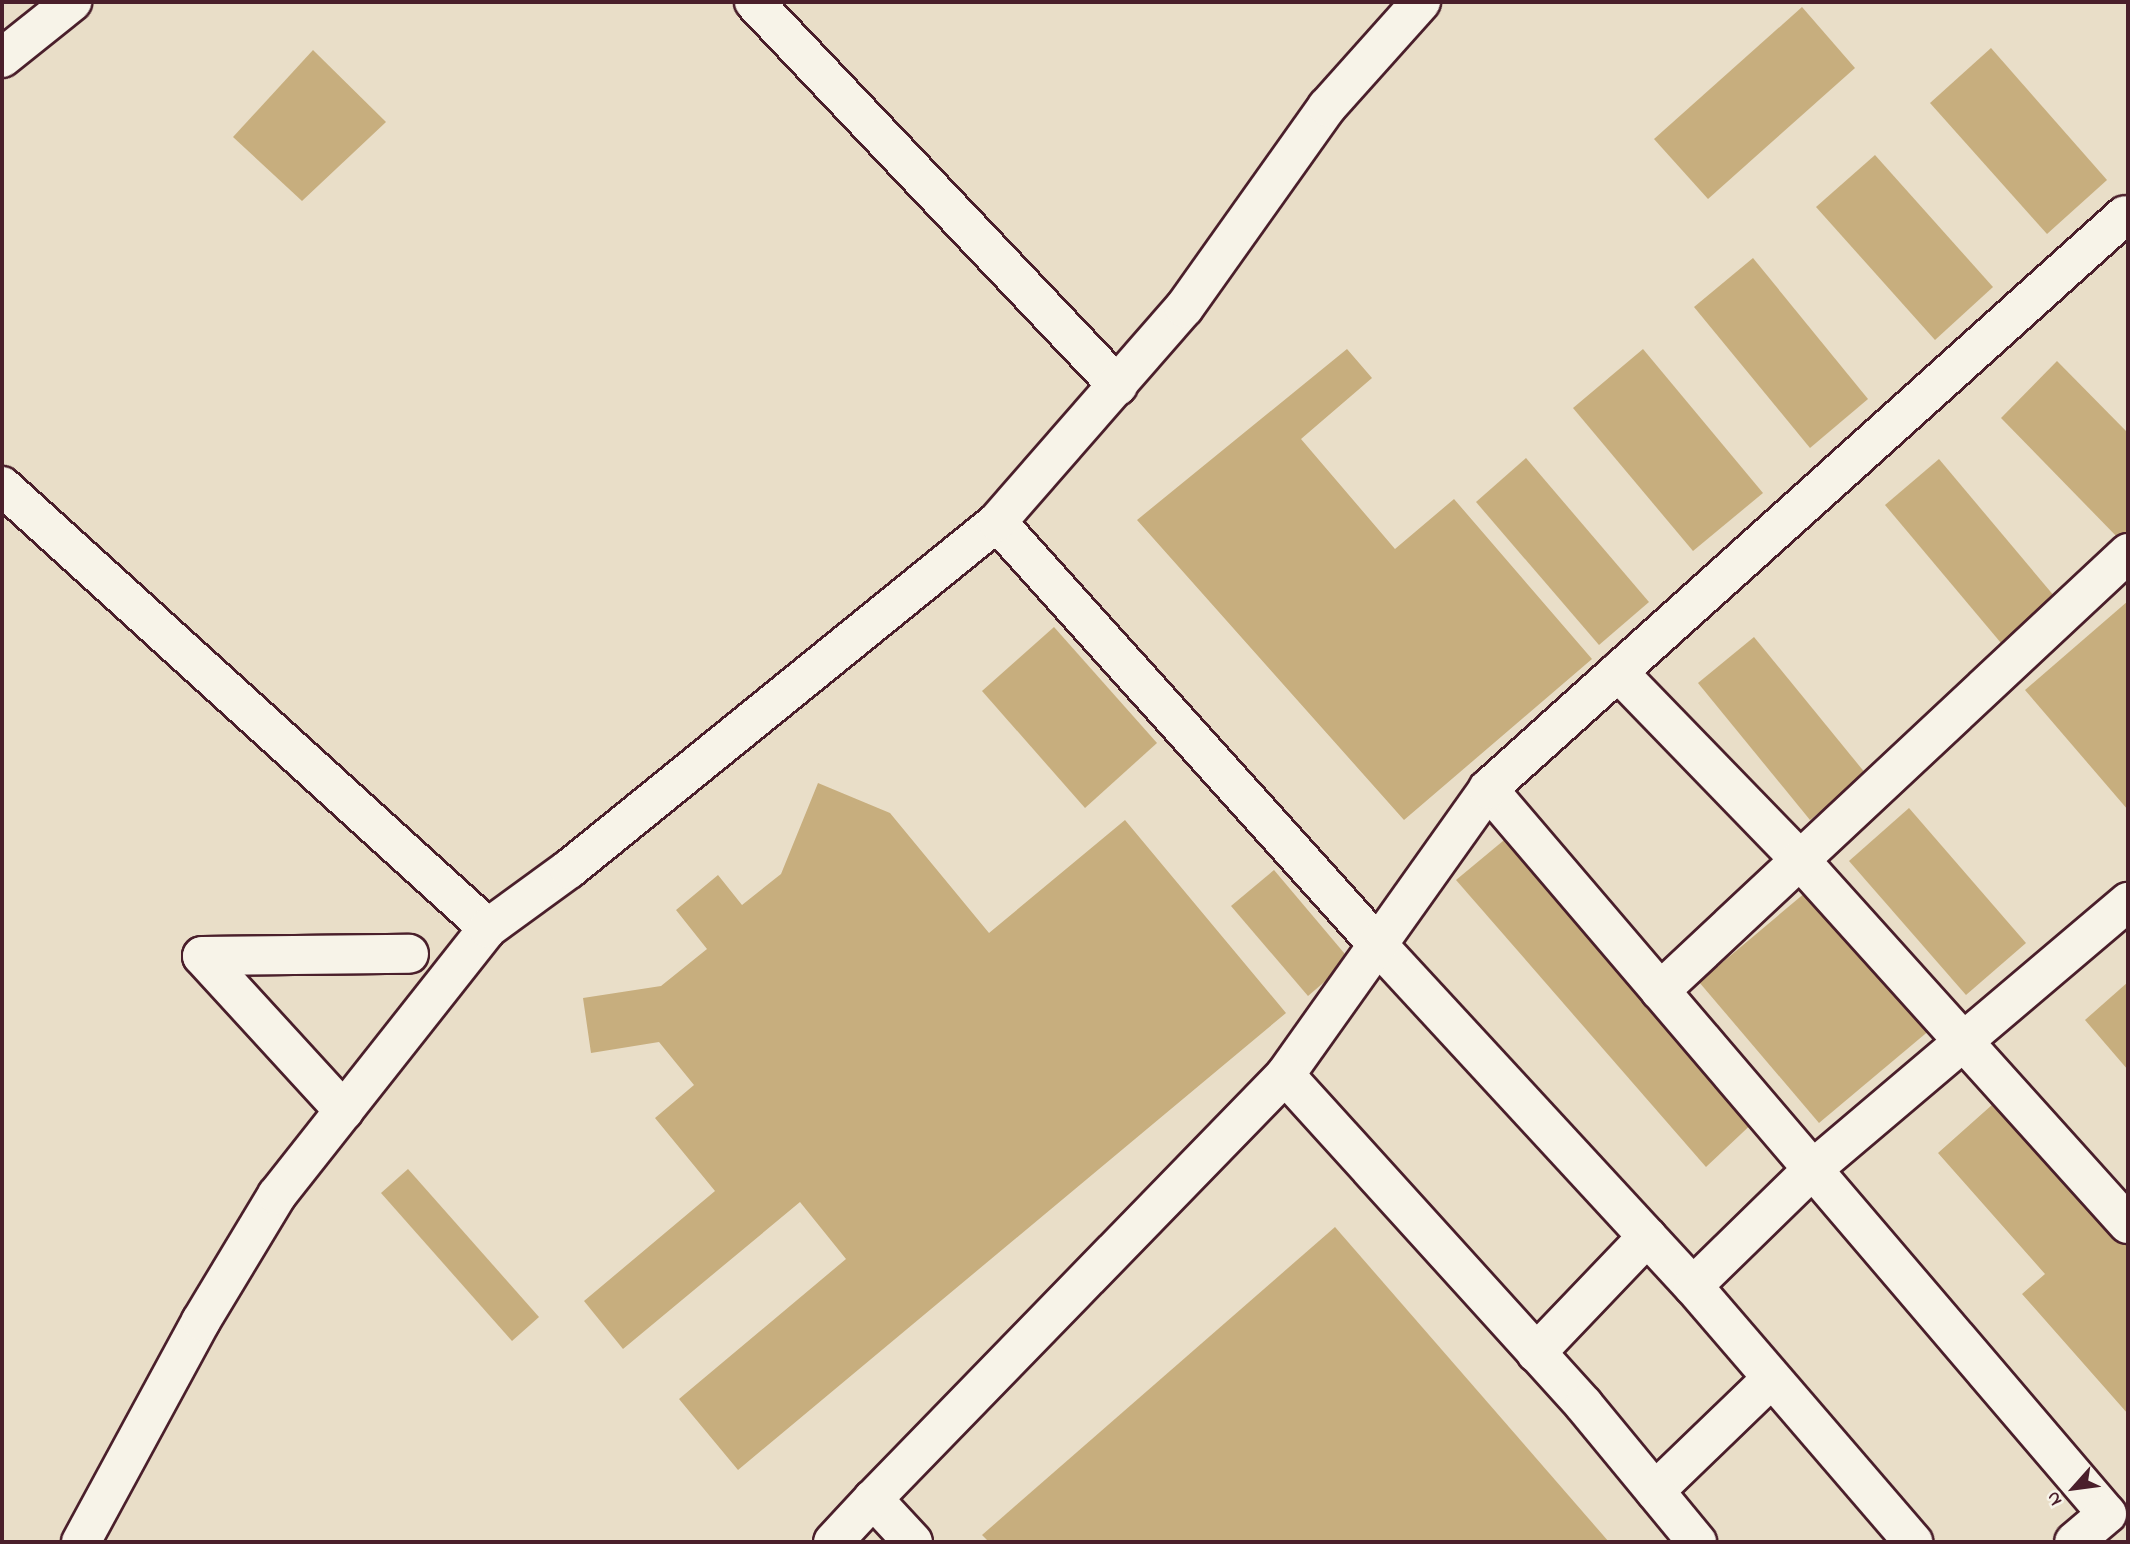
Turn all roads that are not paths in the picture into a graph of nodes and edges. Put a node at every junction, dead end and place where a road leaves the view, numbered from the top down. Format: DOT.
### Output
graph roads {
  1 [pos="72,2"];
  2 [pos="754,2"];
  3 [pos="1421,2"];
  4 [pos="2,58"];
  5 [pos="2125,215"];
  6 [pos="1118,386"];
  7 [pos="5,495"];
  8 [pos="997,522"];
  9 [pos="2128,553"];
  10 [pos="1618,672"];
  11 [pos="1488,789"];
  12 [pos="1800,860"];
  13 [pos="2128,902"];
  14 [pos="488,928"];
  15 [pos="1378,945"];
  16 [pos="409,954"];
  17 [pos="1660,991"];
  18 [pos="1964,1041"];
  19 [pos="1285,1075"];
  20 [pos="344,1111"];
  21 [pos="1813,1169"];
  22 [pos="2128,1224"];
  23 [pos="1647,1237"];
  24 [pos="1693,1286"];
  25 [pos="1536,1353"];
  26 [pos="1770,1380"];
  27 [pos="1655,1491"];
  28 [pos="873,1499"];
  29 [pos="2118,1503"];
  30 [pos="81,1542"];
  31 [pos="833,1542"];
  32 [pos="913,1542"];
  33 [pos="1697,1542"];
  34 [pos="1913,1542"];
  35 [pos="2074,1542"];
  1 -- 4 [label="lane"];
  2 -- 6 [label="lane"];
  3 -- 6 [label="lane"];
  5 -- 10 [label="lane"];
  6 -- 8 [label="lane"];
  7 -- 14 [label="lane"];
  8 -- 14 [label="lane"];
  8 -- 15 [label="lane"];
  9 -- 12 [label="lane"];
  10 -- 11 [label="lane"];
  10 -- 12 [label="lane"];
  11 -- 15 [label="lane"];
  11 -- 17 [label="lane"];
  12 -- 17 [label="lane"];
  12 -- 18 [label="lane"];
  13 -- 18 [label="lane"];
  14 -- 20 [label="lane"];
  15 -- 19 [label="lane"];
  15 -- 23 [label="lane"];
  16 -- 20 [label="lane"];
  17 -- 21 [label="lane"];
  18 -- 21 [label="lane"];
  18 -- 22 [label="lane"];
  19 -- 25 [label="lane"];
  19 -- 28 [label="lane"];
  20 -- 30 [label="lane"];
  21 -- 24 [label="lane"];
  21 -- 29 [label="lane"];
  23 -- 24 [label="lane"];
  23 -- 25 [label="lane"];
  24 -- 26 [label="lane"];
  25 -- 27 [label="lane"];
  26 -- 27 [label="lane"];
  26 -- 34 [label="lane"];
  27 -- 33 [label="lane"];
  28 -- 31 [label="lane"];
  28 -- 32 [label="lane"];
  29 -- 35 [label="lane"];
}
